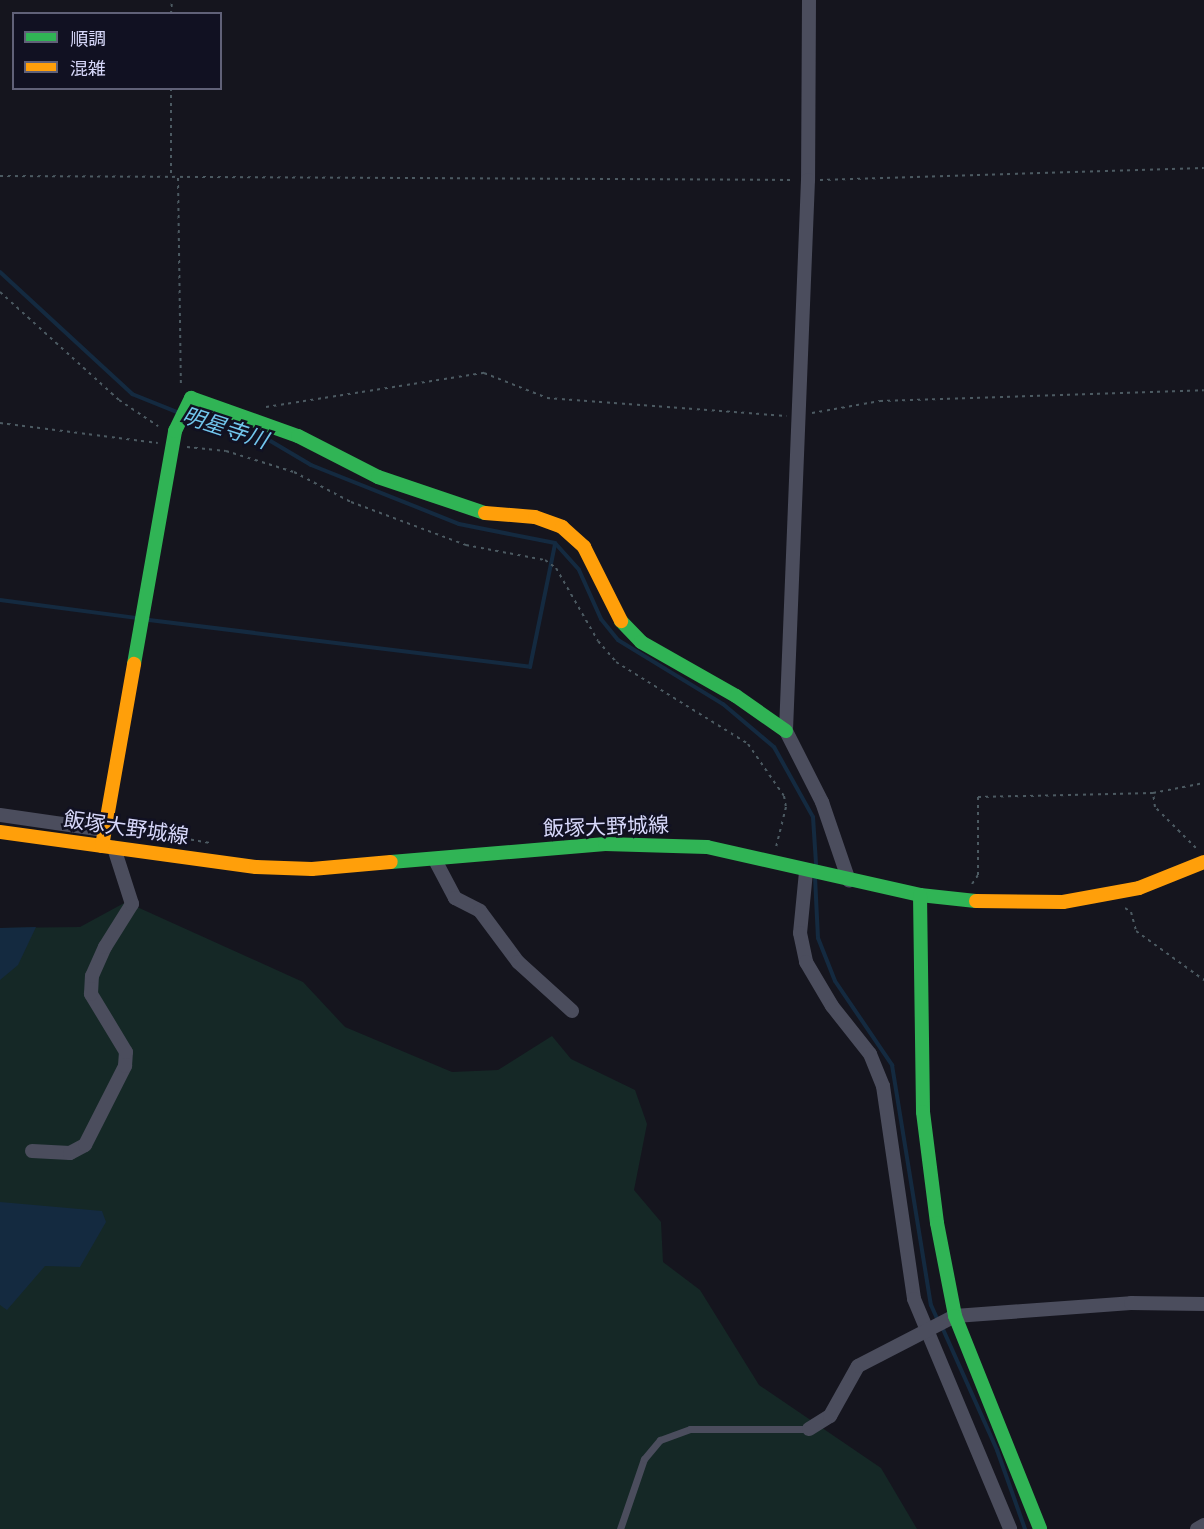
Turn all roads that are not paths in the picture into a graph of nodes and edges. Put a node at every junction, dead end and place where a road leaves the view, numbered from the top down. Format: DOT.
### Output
graph roads {
  1 [pos="809,0"];
  2 [pos="786,731"];
  3 [pos="0,815"];
  4 [pos="104,830"];
  5 [pos="0,832"];
  6 [pos="108,847"];
  7 [pos="435,860"];
  8 [pos="1204,862"];
  9 [pos="806,872"];
  10 [pos="849,881"];
  11 [pos="920,895"];
  12 [pos="572,1011"];
  13 [pos="32,1151"];
  14 [pos="1204,1304"];
  15 [pos="955,1316"];
  16 [pos="926,1330"];
  17 [pos="809,1429"];
  18 [pos="1204,1525"];
  19 [pos="620,1529"];
  20 [pos="1010,1529"];
  21 [pos="1040,1529"];
  22 [pos="1197,1529"];
  1 -- 2 [label="street"];
  2 -- 4 [label="street"];
  2 -- 10 [label="street"];
  3 -- 4 [label="street"];
  4 -- 6 [label="street"];
  5 -- 6 [label="street, 飯塚大野城線"];
  6 -- 7 [label="street, 飯塚大野城線"];
  6 -- 13 [label="street"];
  7 -- 9 [label="street, 飯塚大野城線"];
  7 -- 12 [label="street"];
  8 -- 11 [label="street, 飯塚大野城線"];
  9 -- 10 [label="street, 飯塚大野城線"];
  9 -- 16 [label="street"];
  10 -- 11 [label="street, 飯塚大野城線"];
  11 -- 15 [label="street"];
  14 -- 15 [label="street"];
  15 -- 16 [label="street"];
  15 -- 21 [label="street"];
  16 -- 17 [label="street"];
  16 -- 20 [label="street"];
  17 -- 19 [label="lane"];
  18 -- 22 [label="street"];
}
